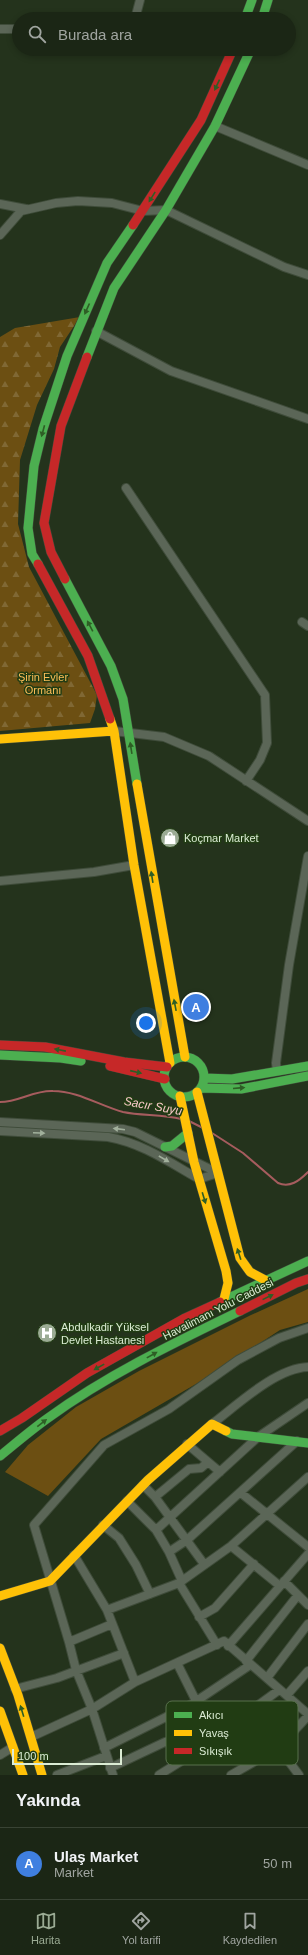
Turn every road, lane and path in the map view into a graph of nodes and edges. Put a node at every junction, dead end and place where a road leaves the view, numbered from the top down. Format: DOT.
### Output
graph roads {
  1 [pos="140,0"];
  2 [pos="252,0"];
  3 [pos="268,0"];
  4 [pos="137,12"];
  5 [pos="248,12"];
  6 [pos="264,12"];
  7 [pos="0,29"];
  8 [pos="12,29"];
  9 [pos="230,56"];
  10 [pos="248,56"];
  11 [pos="215,126"];
  12 [pos="308,164"];
  13 [pos="0,204"];
  14 [pos="26,209"];
  15 [pos="166,210"];
  16 [pos="143,211"];
  17 [pos="0,235"];
  18 [pos="308,275"];
  19 [pos="96,331"];
  20 [pos="308,419"];
  21 [pos="126,488"];
  22 [pos="114,731"];
  23 [pos="128,733"];
  24 [pos="0,739"];
  25 [pos="246,781"];
  26 [pos="308,821"];
  27 [pos="308,856"];
  28 [pos="134,865"];
  29 [pos="0,880"];
  30 [pos="0,1045"];
  31 [pos="0,1055"];
  32 [pos="185,1057"];
  33 [pos="169,1065"];
  34 [pos="308,1066"];
  35 [pos="278,1070"];
  36 [pos="308,1076"];
  37 [pos="204,1078"];
  38 [pos="165,1079"];
  39 [pos="199,1090"];
  40 [pos="180,1096"];
  41 [pos="0,1122"];
  42 [pos="0,1131"];
  43 [pos="188,1133"];
  44 [pos="165,1147"];
  45 [pos="194,1162"];
  46 [pos="218,1173"];
  47 [pos="199,1179"];
  48 [pos="308,1261"];
  49 [pos="308,1279"];
  50 [pos="265,1280"];
  51 [pos="224,1299"];
  52 [pos="308,1328"];
  53 [pos="308,1367"];
  54 [pos="308,1403"];
  55 [pos="22,1418"];
  56 [pos="212,1424"];
  57 [pos="0,1431"];
  58 [pos="0,1436"];
  59 [pos="258,1437"];
  60 [pos="20,1440"];
  61 [pos="296,1441"];
  62 [pos="308,1443"];
  63 [pos="187,1444"];
  64 [pos="0,1456"];
  65 [pos="208,1462"];
  66 [pos="0,1464"];
  67 [pos="220,1472"];
  68 [pos="308,1478"];
  69 [pos="143,1485"];
  70 [pos="241,1493"];
  71 [pos="154,1497"];
  72 [pos="127,1501"];
  73 [pos="268,1513"];
  74 [pos="170,1519"];
  75 [pos="103,1525"];
  76 [pos="156,1530"];
  77 [pos="187,1540"];
  78 [pos="231,1546"];
  79 [pos="308,1547"];
  80 [pos="169,1552"];
  81 [pos="308,1554"];
  82 [pos="74,1556"];
  83 [pos="204,1564"];
  84 [pos="254,1564"];
  85 [pos="50,1581"];
  86 [pos="180,1582"];
  87 [pos="282,1584"];
  88 [pos="150,1594"];
  89 [pos="298,1595"];
  90 [pos="0,1596"];
  91 [pos="307,1603"];
  92 [pos="107,1610"];
  93 [pos="199,1618"];
  94 [pos="112,1624"];
  95 [pos="308,1624"];
  96 [pos="69,1642"];
  97 [pos="217,1646"];
  98 [pos="228,1646"];
  99 [pos="0,1648"];
  100 [pos="124,1653"];
  101 [pos="177,1663"];
  102 [pos="248,1663"];
  103 [pos="76,1670"];
  104 [pos="308,1671"];
  105 [pos="267,1678"];
  106 [pos="135,1682"];
  107 [pos="15,1689"];
  108 [pos="280,1690"];
  109 [pos="287,1695"];
  110 [pos="196,1701"];
  111 [pos="265,1701"];
  112 [pos="293,1701"];
  113 [pos="298,1705"];
  114 [pos="92,1709"];
  115 [pos="0,1711"];
  116 [pos="308,1715"];
  117 [pos="166,1718"];
  118 [pos="298,1726"];
  119 [pos="31,1737"];
  120 [pos="165,1742"];
  121 [pos="13,1747"];
  122 [pos="105,1752"];
  123 [pos="0,1755"];
  124 [pos="176,1765"];
  125 [pos="248,1765"];
  126 [pos="291,1765"];
  127 [pos="112,1771"];
  128 [pos="23,1775"];
  129 [pos="42,1775"];
  130 [pos="57,1775"];
  131 [pos="159,1775"];
  132 [pos="231,1775"];
  133 [pos="299,1775"];
  1 -- 4 [label="street"];
  2 -- 5 [label="main road"];
  3 -- 6 [label="main road"];
  7 -- 8 [label="street"];
  9 -- 16 [label="main road, one-way"];
  10 -- 11 [label="main road"];
  11 -- 12 [label="street"];
  11 -- 15 [label="main road"];
  13 -- 14 [label="street"];
  14 -- 16 [label="street"];
  14 -- 17 [label="street"];
  15 -- 16 [label="street"];
  15 -- 18 [label="street"];
  15 -- 19 [label="main road"];
  16 -- 22 [label="main road, one-way"];
  19 -- 20 [label="street"];
  23 -- 19 [label="main road, one-way"];
  21 -- 25 [label="street"];
  22 -- 23 [label="street"];
  22 -- 24 [label="main road"];
  22 -- 28 [label="main road"];
  23 -- 25 [label="street"];
  32 -- 23 [label="main road, one-way"];
  25 -- 26 [label="street"];
  27 -- 35 [label="street"];
  28 -- 29 [label="street"];
  28 -- 33 [label="main road"];
  33 -- 30 [label="main road, one-way"];
  31 -- 38 [label="main road, one-way"];
  32 -- 33 [label="main road"];
  32 -- 37 [label="main road"];
  33 -- 38 [label="main road"];
  34 -- 35 [label="main road"];
  35 -- 37 [label="main road"];
  39 -- 36 [label="main road, one-way"];
  37 -- 39 [label="main road"];
  38 -- 40 [label="main road"];
  39 -- 40 [label="main road"];
  39 -- 46 [label="main road"];
  40 -- 43 [label="main road"];
  44 -- 41 [label="street, one-way"];
  42 -- 47 [label="street, one-way"];
  43 -- 44 [label="main road"];
  43 -- 45 [label="main road"];
  44 -- 45 [label="street"];
  45 -- 46 [label="street"];
  45 -- 47 [label="main road"];
  46 -- 47 [label="street"];
  50 -- 46 [label="main road, one-way"];
  47 -- 51 [label="main road, one-way"];
  48 -- 50 [label="main road, Havalimanı Yolu Caddesi"];
  60 -- 49 [label="main road, Havalimanı Yolu Caddesi, one-way"];
  50 -- 51 [label="main road, Havalimanı Yolu Caddesi"];
  51 -- 55 [label="main road, Havalimanı Yolu Caddesi, one-way"];
  52 -- 85 [label="street"];
  53 -- 56 [label="street"];
  54 -- 59 [label="street"];
  55 -- 57 [label="main road"];
  55 -- 58 [label="main road"];
  56 -- 59 [label="main road"];
  56 -- 63 [label="main road"];
  59 -- 61 [label="main road"];
  59 -- 67 [label="street"];
  60 -- 64 [label="main road, Havalimanı Yolu Caddesi"];
  60 -- 66 [label="main road"];
  61 -- 62 [label="main road"];
  61 -- 70 [label="street"];
  63 -- 65 [label="street"];
  63 -- 69 [label="main road"];
  65 -- 67 [label="street"];
  65 -- 71 [label="street"];
  67 -- 74 [label="street"];
  68 -- 73 [label="street"];
  69 -- 71 [label="street"];
  69 -- 72 [label="main road"];
  70 -- 73 [label="street"];
  70 -- 77 [label="street"];
  71 -- 74 [label="street"];
  72 -- 75 [label="main road"];
  72 -- 76 [label="street"];
  73 -- 78 [label="street"];
  73 -- 79 [label="street"];
  74 -- 76 [label="street"];
  74 -- 77 [label="street"];
  75 -- 82 [label="main road"];
  75 -- 88 [label="street"];
  76 -- 80 [label="street"];
  77 -- 80 [label="street"];
  77 -- 83 [label="street"];
  78 -- 83 [label="street"];
  78 -- 84 [label="street"];
  80 -- 86 [label="street"];
  81 -- 87 [label="street"];
  82 -- 85 [label="main road"];
  82 -- 92 [label="street"];
  83 -- 86 [label="street"];
  84 -- 87 [label="street"];
  84 -- 93 [label="street"];
  85 -- 90 [label="main road"];
  85 -- 96 [label="street"];
  86 -- 88 [label="street"];
  86 -- 93 [label="street"];
  87 -- 89 [label="street"];
  87 -- 98 [label="street"];
  88 -- 92 [label="street"];
  89 -- 91 [label="street"];
  89 -- 102 [label="street"];
  92 -- 94 [label="street"];
  93 -- 97 [label="street"];
  94 -- 96 [label="street"];
  94 -- 100 [label="street"];
  95 -- 105 [label="street"];
  96 -- 103 [label="street"];
  97 -- 98 [label="street"];
  97 -- 101 [label="street"];
  98 -- 102 [label="street"];
  99 -- 107 [label="main road"];
  100 -- 103 [label="street"];
  100 -- 106 [label="street"];
  101 -- 106 [label="street"];
  101 -- 110 [label="street"];
  102 -- 105 [label="street"];
  102 -- 110 [label="street"];
  103 -- 107 [label="street"];
  103 -- 114 [label="street"];
  104 -- 109 [label="street"];
  105 -- 108 [label="street"];
  106 -- 114 [label="street"];
  119 -- 107 [label="main road, one-way"];
  108 -- 109 [label="street"];
  108 -- 111 [label="street"];
  109 -- 112 [label="street"];
  113 -- 116 [label="street"];
  114 -- 119 [label="street"];
  114 -- 122 [label="street"];
  115 -- 121 [label="main road"];
  116 -- 118 [label="street"];
  117 -- 122 [label="street"];
  119 -- 129 [label="main road"];
  120 -- 127 [label="street"];
  121 -- 123 [label="street"];
  121 -- 128 [label="main road"];
  122 -- 127 [label="street"];
  122 -- 130 [label="street"];
  124 -- 131 [label="street"];
  125 -- 132 [label="street"];
  126 -- 133 [label="street"];
}
